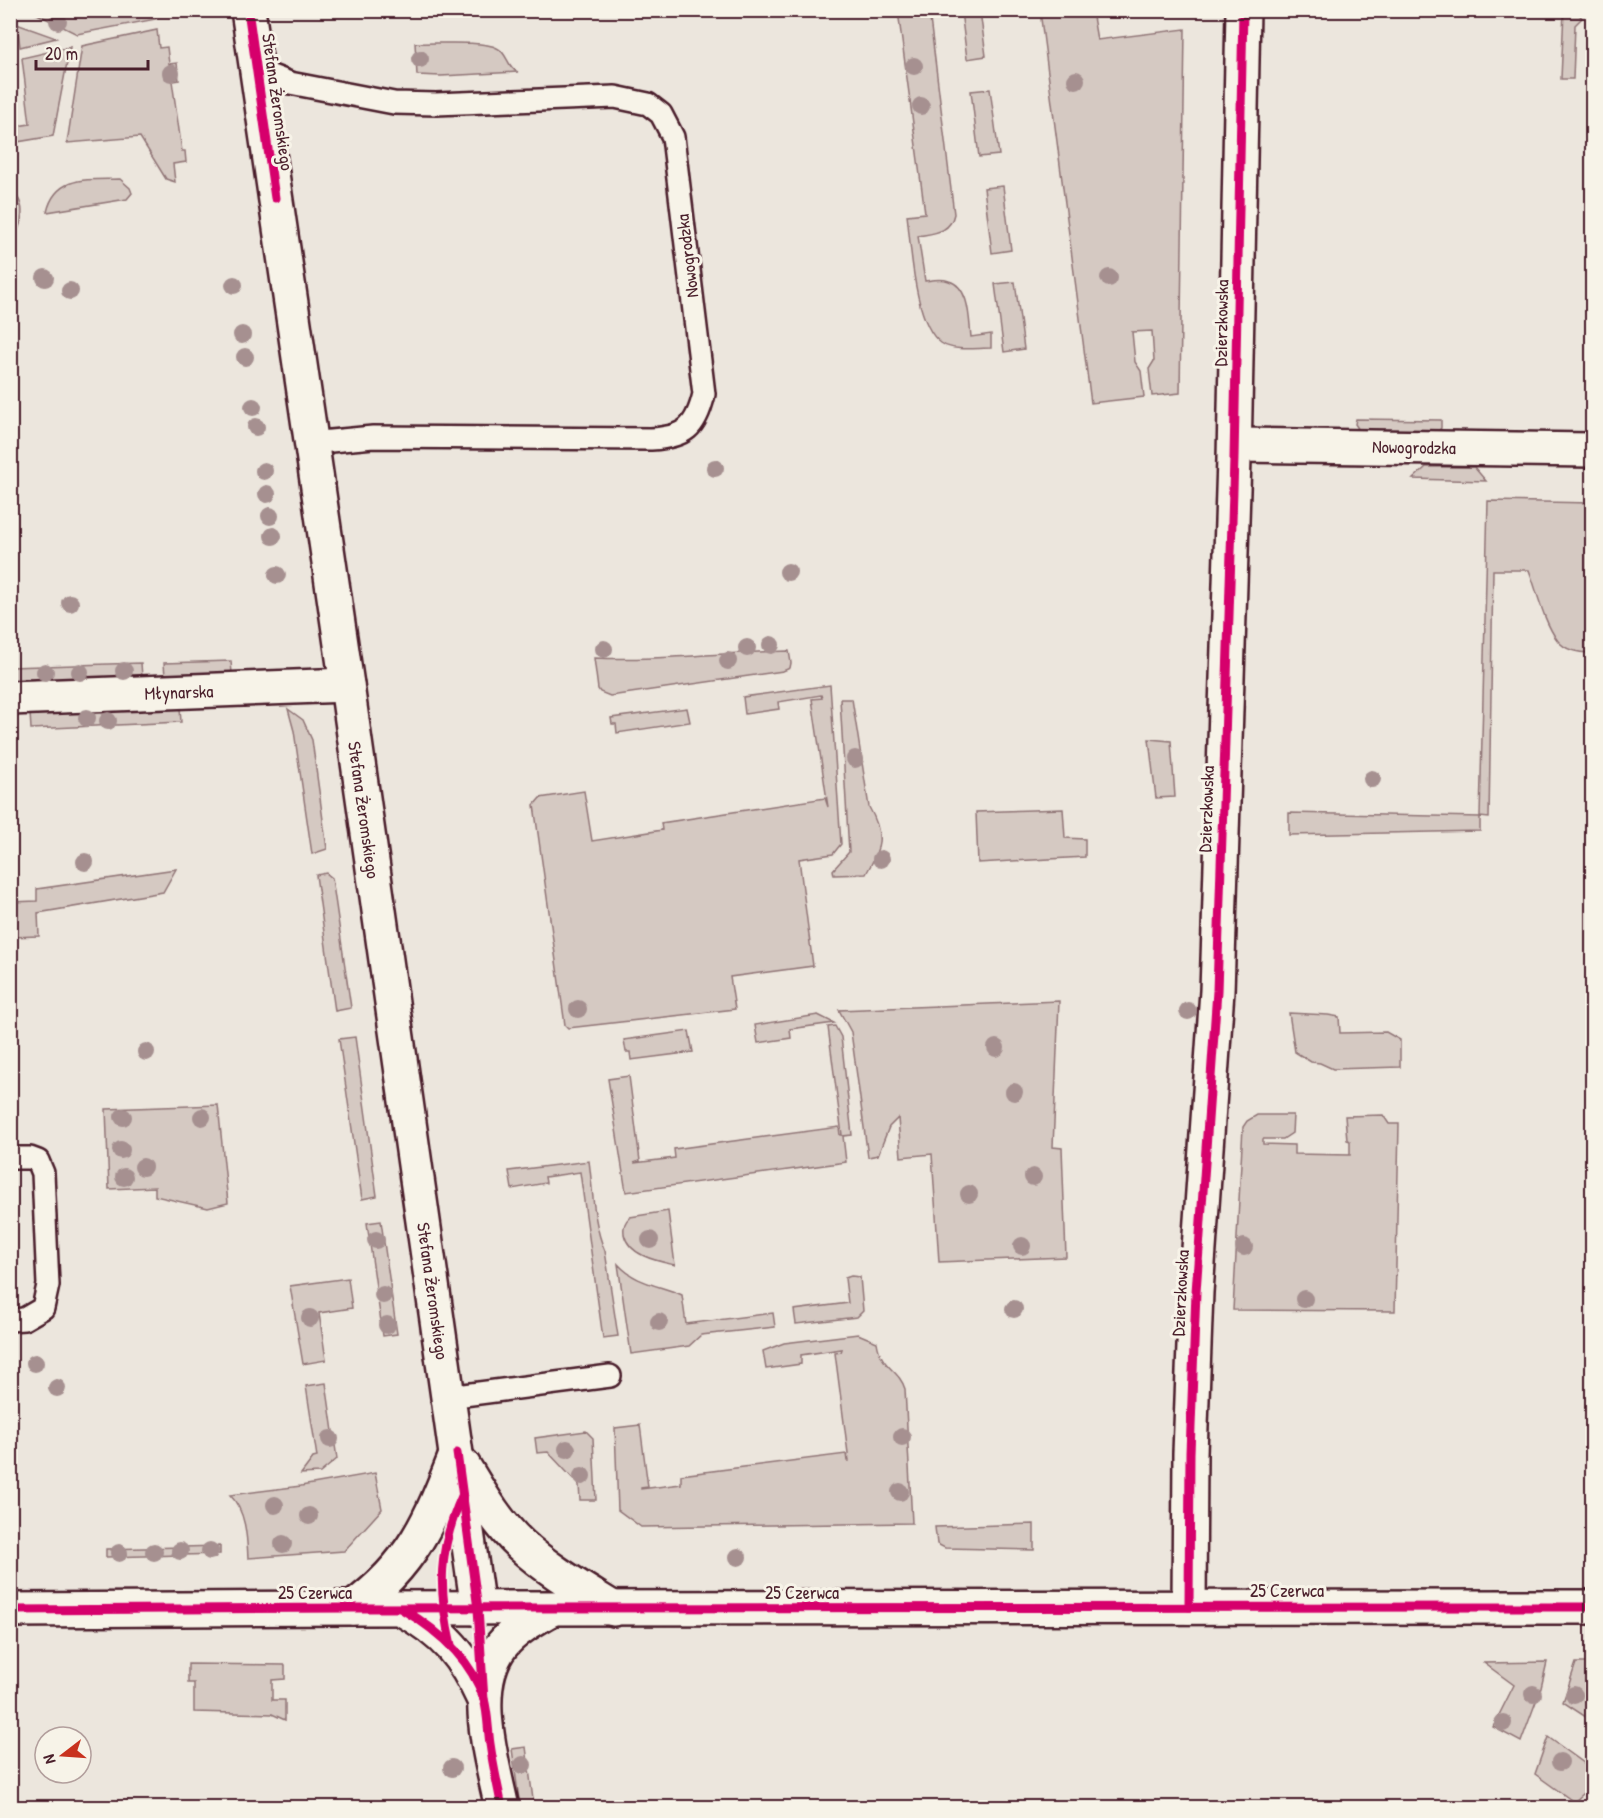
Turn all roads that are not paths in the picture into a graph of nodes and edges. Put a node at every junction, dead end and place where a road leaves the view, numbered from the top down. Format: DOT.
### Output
graph roads {
  1 [pos="248,10"];
  2 [pos="1243,10"];
  3 [pos="256,70"];
  4 [pos="310,443"];
  5 [pos="1235,445"];
  6 [pos="1593,450"];
  7 [pos="347,685"];
  8 [pos="10,698"];
  9 [pos="10,1158"];
  10 [pos="10,1320"];
  11 [pos="610,1376"];
  12 [pos="448,1397"];
  13 [pos="457,1453"];
  14 [pos="1189,1607"];
  15 [pos="1593,1607"];
  16 [pos="354,1608"];
  17 [pos="402,1609"];
  18 [pos="478,1609"];
  19 [pos="551,1609"];
  20 [pos="614,1609"];
  21 [pos="10,1610"];
  22 [pos="484,1700"];
  23 [pos="502,1808"];
  1 -- 3 [label="street, Stefana Żeromskiego"];
  2 -- 5 [label="street, Dzierzkowska"];
  3 -- 4 [label="street, Stefana Żeromskiego"];
  3 -- 4 [label="lane, Nowogrodzka"];
  4 -- 7 [label="street, Stefana Żeromskiego"];
  5 -- 6 [label="street, Nowogrodzka"];
  5 -- 14 [label="street, Dzierzkowska"];
  7 -- 8 [label="street, Młynarska"];
  7 -- 12 [label="street, Stefana Żeromskiego"];
  9 -- 10 [label="lane"];
  11 -- 12 [label="lane"];
  12 -- 13 [label="street, Stefana Żeromskiego"];
  13 -- 16 [label="street"];
  13 -- 18 [label="street, Stefana Żeromskiego"];
  13 -- 20 [label="street"];
  14 -- 15 [label="street, 25 Czerwca"];
  14 -- 20 [label="street, 25 Czerwca"];
  16 -- 17 [label="street, 25 Czerwca"];
  16 -- 21 [label="street, 25 Czerwca"];
  17 -- 18 [label="street, 25 Czerwca"];
  17 -- 22 [label="street"];
  18 -- 19 [label="street, 25 Czerwca"];
  19 -- 20 [label="street, 25 Czerwca"];
  19 -- 22 [label="street"];
  22 -- 23 [label="street"];
}
